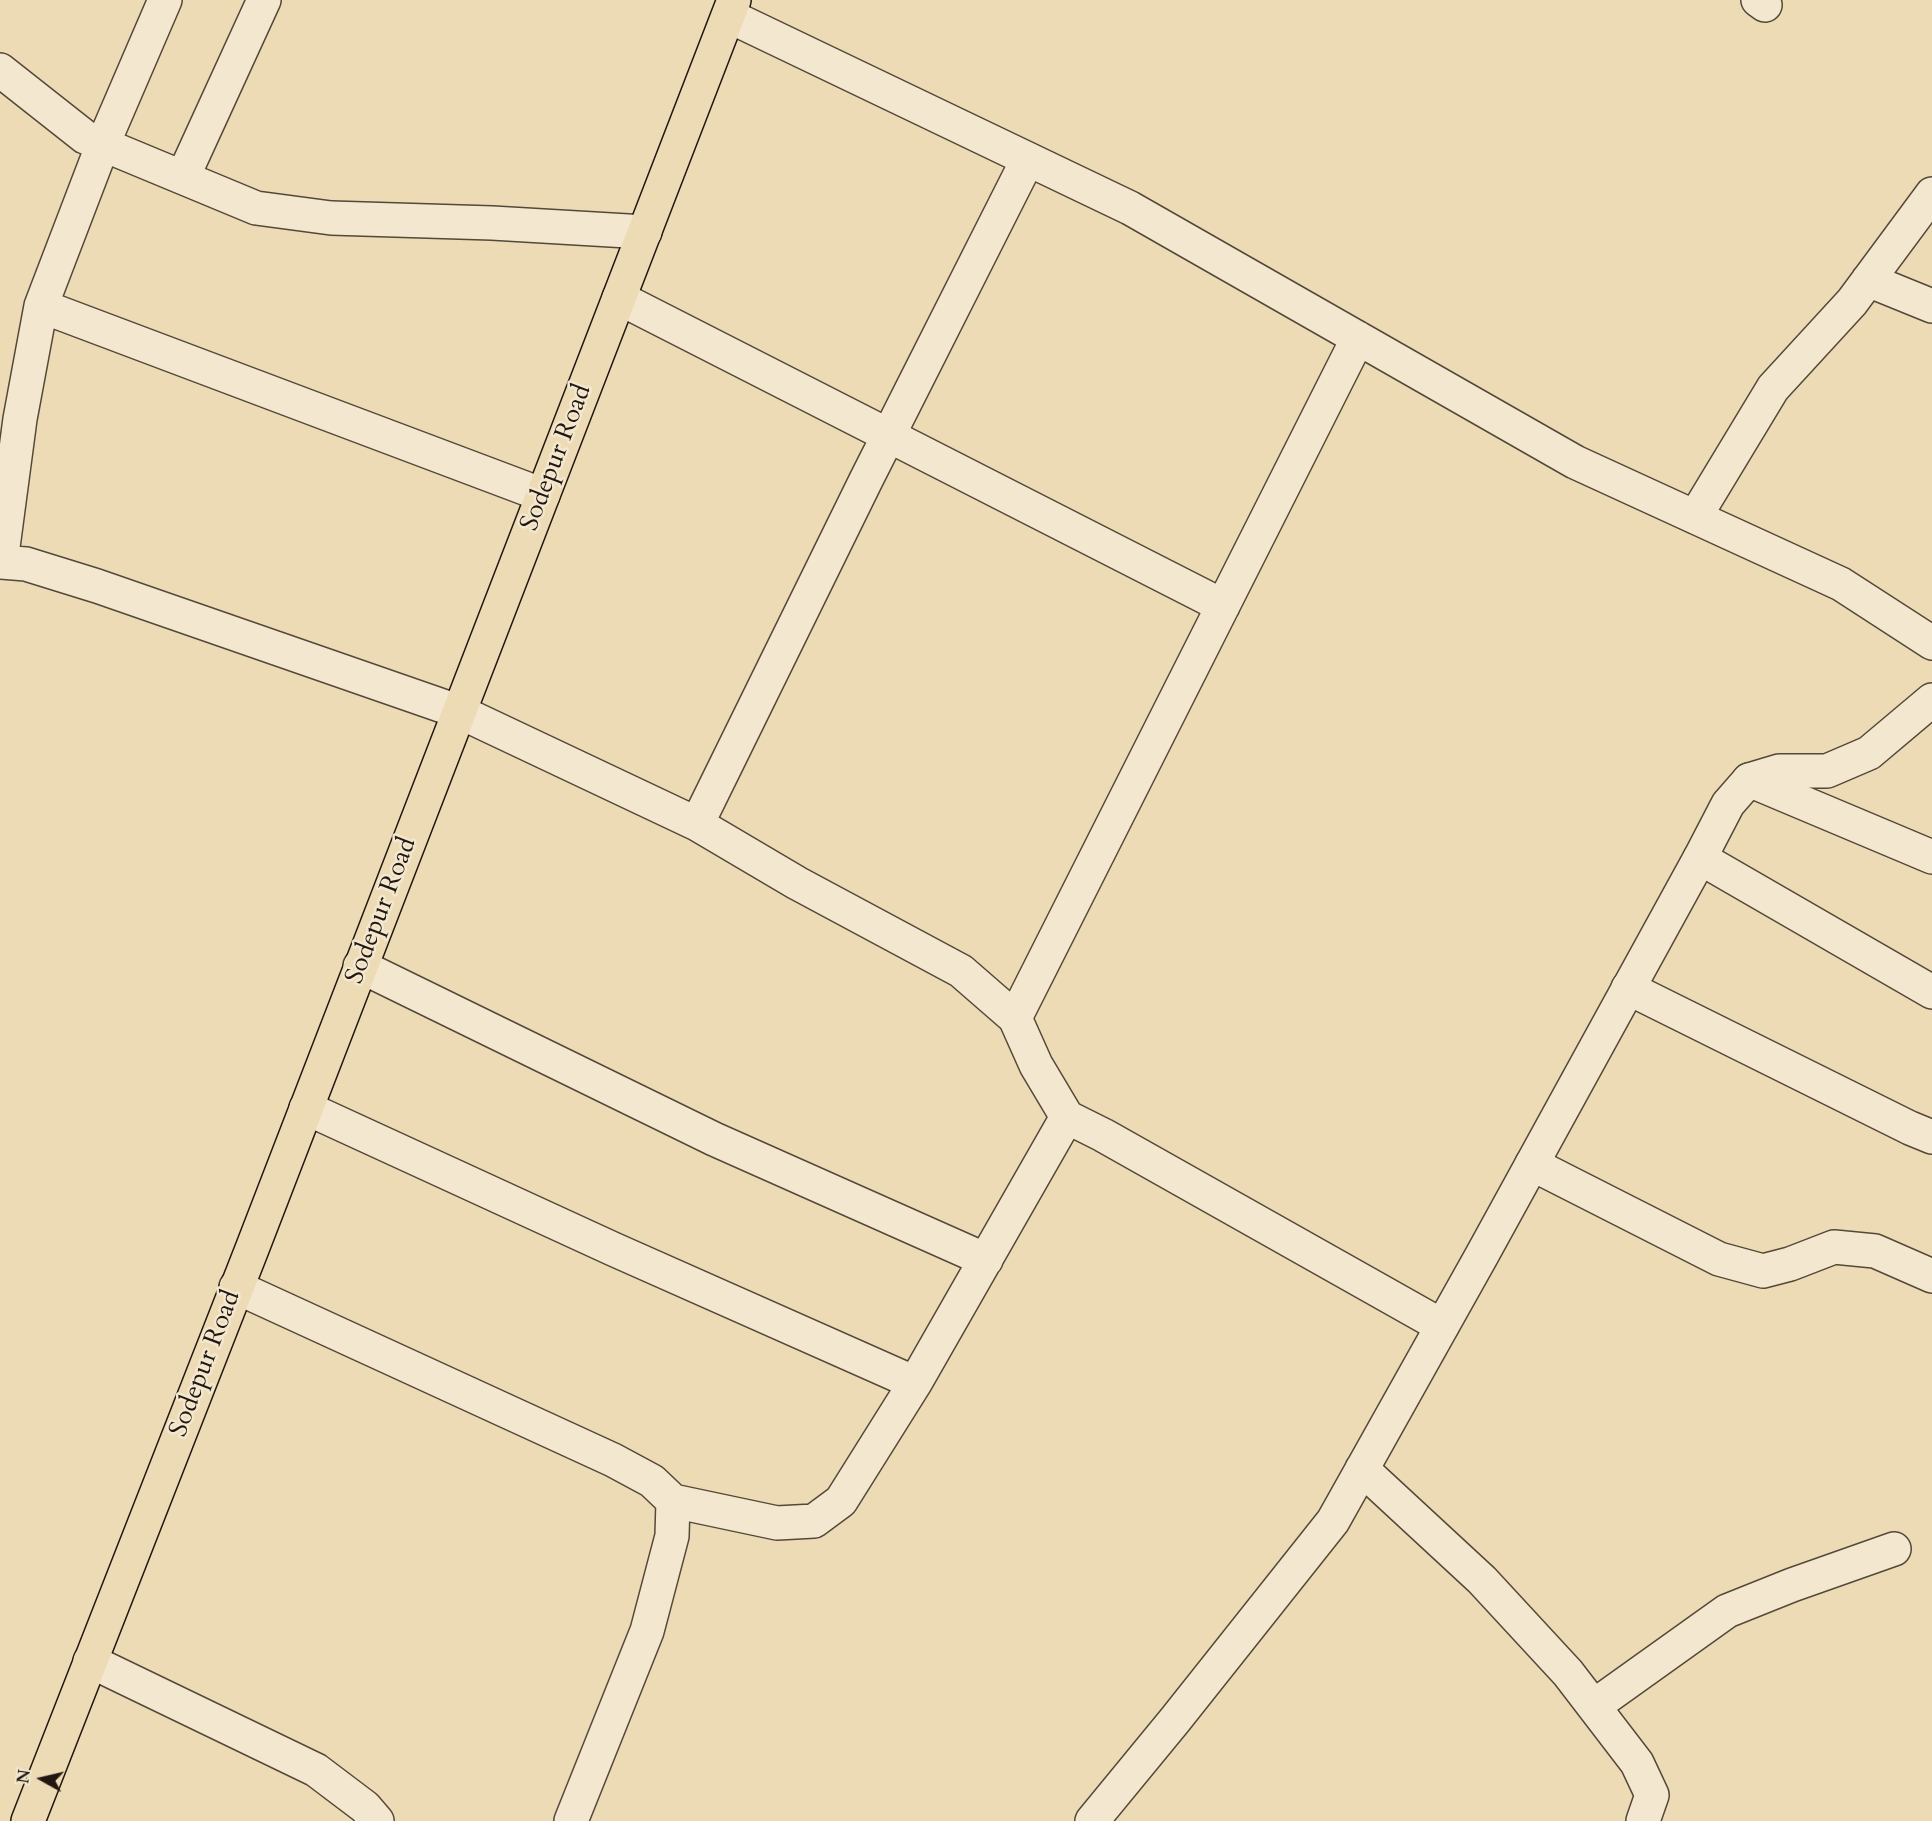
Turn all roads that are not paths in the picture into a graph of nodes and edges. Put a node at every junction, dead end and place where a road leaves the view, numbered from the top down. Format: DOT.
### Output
graph roads {
  1 [pos="165,0"];
  2 [pos="264,0"];
  3 [pos="731,8"];
  4 [pos="0,70"];
  5 [pos="103,144"];
  6 [pos="1028,159"];
  7 [pos="183,177"];
  8 [pos="1932,194"];
  9 [pos="645,232"];
  10 [pos="1868,280"];
  11 [pos="619,298"];
  12 [pos="41,306"];
  13 [pos="1932,306"];
  14 [pos="1358,338"];
  15 [pos="889,434"];
  16 [pos="543,495"];
  17 [pos="1695,517"];
  18 [pos="1,562"];
  19 [pos="1223,606"];
  20 [pos="1932,643"];
  21 [pos="1932,700"];
  22 [pos="460,712"];
  23 [pos="1749,780"];
  24 [pos="697,824"];
  25 [pos="1700,858"];
  26 [pos="1932,858"];
  27 [pos="360,966"];
  28 [pos="1629,988"];
  29 [pos="1932,992"];
  30 [pos="1015,1018"];
  31 [pos="306,1108"];
  32 [pos="1067,1117"];
  33 [pos="1932,1137"];
  34 [pos="1532,1164"];
  35 [pos="986,1260"];
  36 [pos="1932,1276"];
  37 [pos="236,1287"];
  38 [pos="1442,1326"];
  39 [pos="915,1383"];
  40 [pos="1362,1469"];
  41 [pos="673,1501"];
  42 [pos="1894,1549"];
  43 [pos="90,1661"];
  44 [pos="1594,1706"];
  45 [pos="28,1821"];
  46 [pos="377,1821"];
  47 [pos="571,1821"];
  48 [pos="1092,1821"];
  49 [pos="1643,1821"];
  1 -- 5 [label="street"];
  2 -- 7 [label="street"];
  3 -- 6 [label="street"];
  3 -- 9 [label="main road, Sodepur Road"];
  4 -- 5 [label="street"];
  5 -- 7 [label="street"];
  5 -- 12 [label="street"];
  6 -- 14 [label="street"];
  6 -- 15 [label="street"];
  7 -- 9 [label="street"];
  8 -- 10 [label="street"];
  9 -- 11 [label="main road, Sodepur Road"];
  10 -- 13 [label="street"];
  10 -- 17 [label="street"];
  11 -- 15 [label="street"];
  11 -- 16 [label="main road, Sodepur Road"];
  12 -- 16 [label="street"];
  12 -- 18 [label="street"];
  14 -- 17 [label="street"];
  14 -- 19 [label="street"];
  15 -- 19 [label="street"];
  15 -- 24 [label="street"];
  16 -- 22 [label="main road, Sodepur Road"];
  17 -- 20 [label="street"];
  18 -- 22 [label="street"];
  19 -- 30 [label="street"];
  21 -- 23 [label="street"];
  22 -- 24 [label="street"];
  22 -- 27 [label="main road, Sodepur Road"];
  23 -- 25 [label="street"];
  23 -- 26 [label="street"];
  24 -- 30 [label="street"];
  25 -- 28 [label="street"];
  25 -- 29 [label="street"];
  27 -- 31 [label="main road, Sodepur Road"];
  27 -- 35 [label="street"];
  28 -- 33 [label="street"];
  28 -- 34 [label="street"];
  30 -- 32 [label="street"];
  31 -- 37 [label="main road, Sodepur Road"];
  31 -- 39 [label="street"];
  32 -- 35 [label="street"];
  32 -- 38 [label="street"];
  34 -- 36 [label="street"];
  34 -- 38 [label="street"];
  35 -- 39 [label="street"];
  37 -- 41 [label="street"];
  37 -- 43 [label="main road, Sodepur Road"];
  38 -- 40 [label="street"];
  39 -- 41 [label="street"];
  40 -- 44 [label="street"];
  40 -- 48 [label="street"];
  41 -- 47 [label="street"];
  42 -- 44 [label="street"];
  43 -- 45 [label="main road, Sodepur Road"];
  43 -- 46 [label="street"];
  44 -- 49 [label="street"];
}
